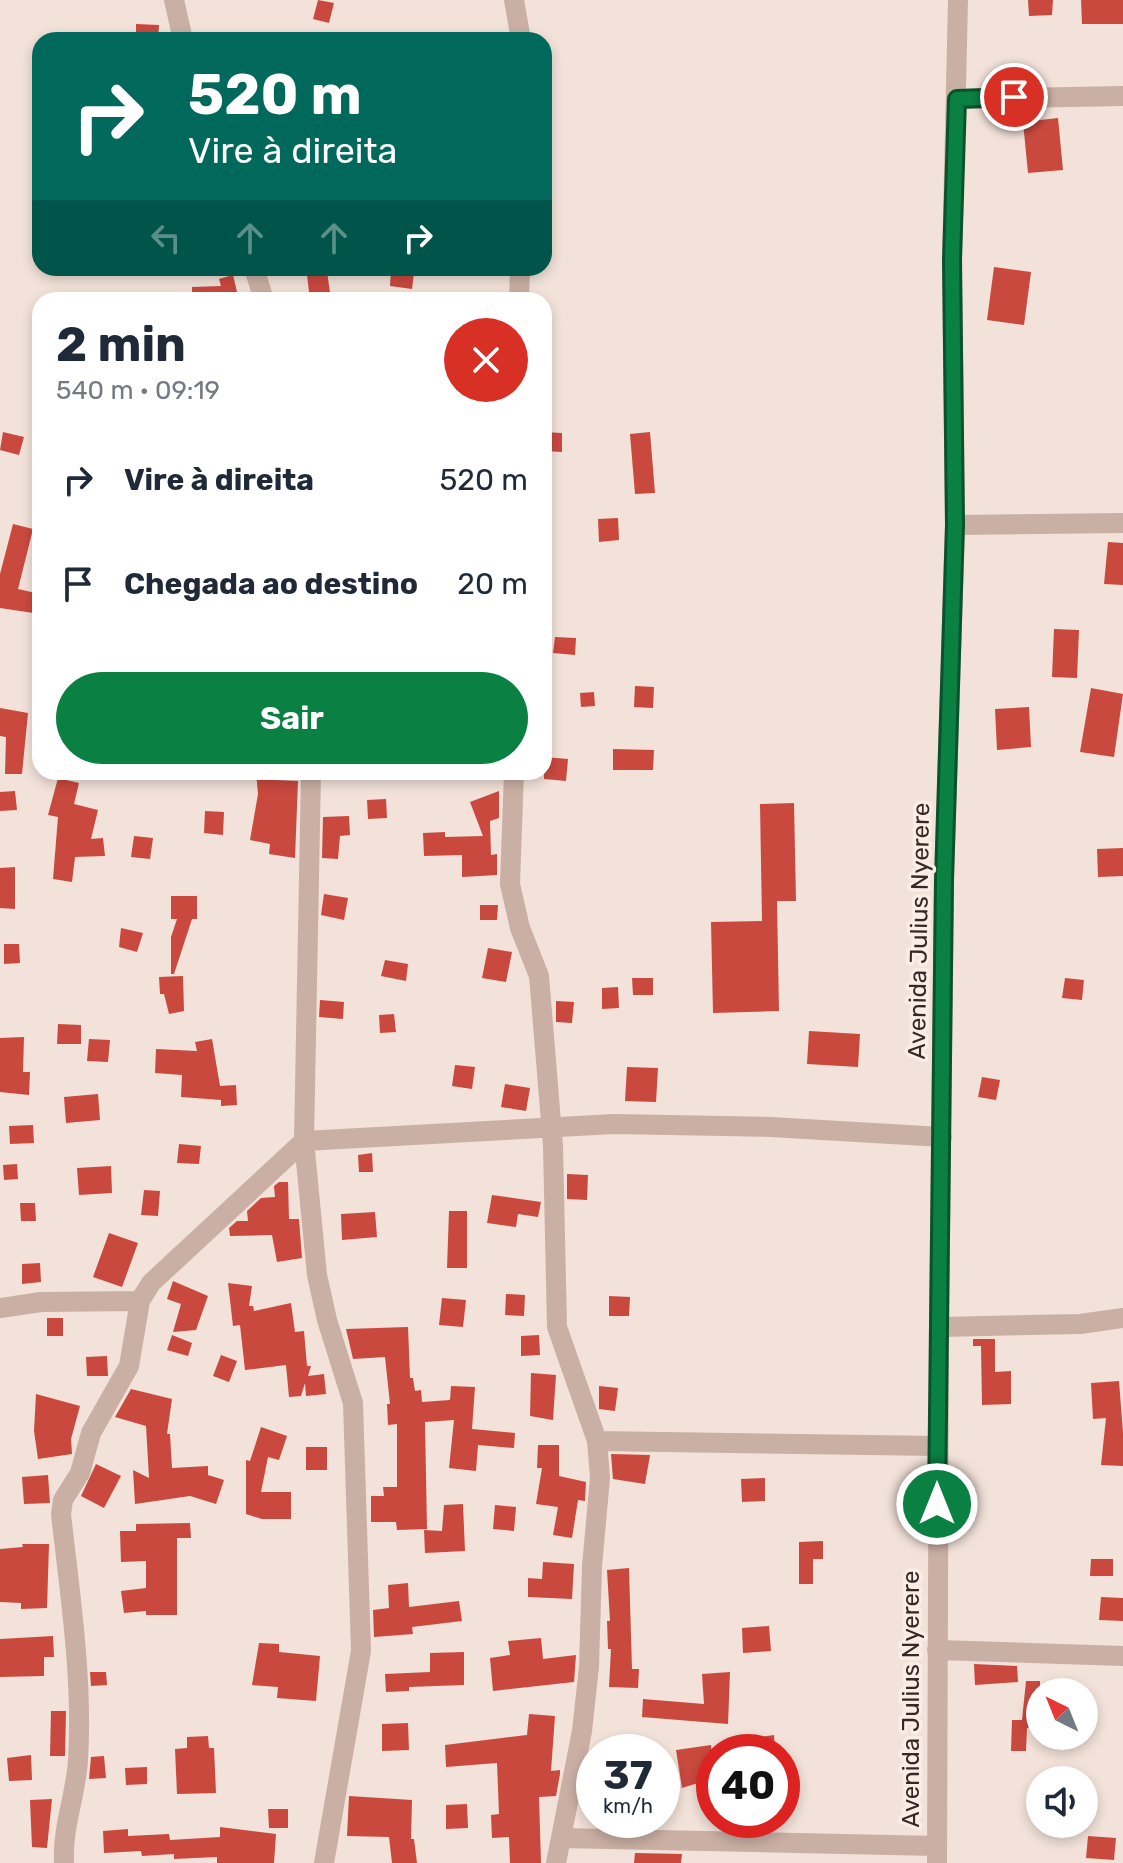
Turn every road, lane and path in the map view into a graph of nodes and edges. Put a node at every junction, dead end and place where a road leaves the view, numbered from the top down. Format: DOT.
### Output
graph roads {
  1 [pos="174,0"];
  2 [pos="514,0"];
  3 [pos="958,0"];
  4 [pos="181,32"];
  5 [pos="520,32"];
  6 [pos="1123,96"];
  7 [pos="957,99"];
  8 [pos="1123,523"];
  9 [pos="955,525"];
  10 [pos="311,780"];
  11 [pos="514,780"];
  12 [pos="551,1125"];
  13 [pos="942,1137"];
  14 [pos="304,1141"];
  15 [pos="140,1301"];
  16 [pos="0,1308"];
  17 [pos="1123,1318"];
  18 [pos="939,1327"];
  19 [pos="597,1441"];
  20 [pos="938,1446"];
  21 [pos="937,1650"];
  22 [pos="1123,1656"];
  23 [pos="561,1838"];
  24 [pos="937,1854"];
  25 [pos="64,1863"];
  26 [pos="324,1863"];
  27 [pos="556,1863"];
  1 -- 4 [label="street"];
  2 -- 5 [label="street"];
  3 -- 7 [label="street, Avenida Julius Nyerere"];
  6 -- 7 [label="street"];
  7 -- 9 [label="street, Avenida Julius Nyerere"];
  8 -- 9 [label="street"];
  9 -- 13 [label="street, Avenida Julius Nyerere"];
  10 -- 14 [label="street"];
  11 -- 12 [label="street"];
  12 -- 13 [label="street"];
  12 -- 14 [label="street"];
  12 -- 19 [label="street"];
  13 -- 18 [label="street, Avenida Julius Nyerere"];
  14 -- 15 [label="street"];
  14 -- 26 [label="street"];
  15 -- 16 [label="street"];
  15 -- 25 [label="street"];
  17 -- 18 [label="street"];
  18 -- 20 [label="street, Avenida Julius Nyerere"];
  19 -- 20 [label="street"];
  19 -- 23 [label="street"];
  20 -- 21 [label="street, Avenida Julius Nyerere"];
  21 -- 22 [label="street"];
  21 -- 24 [label="street, Avenida Julius Nyerere"];
  23 -- 24 [label="street"];
  23 -- 27 [label="street"];
}
